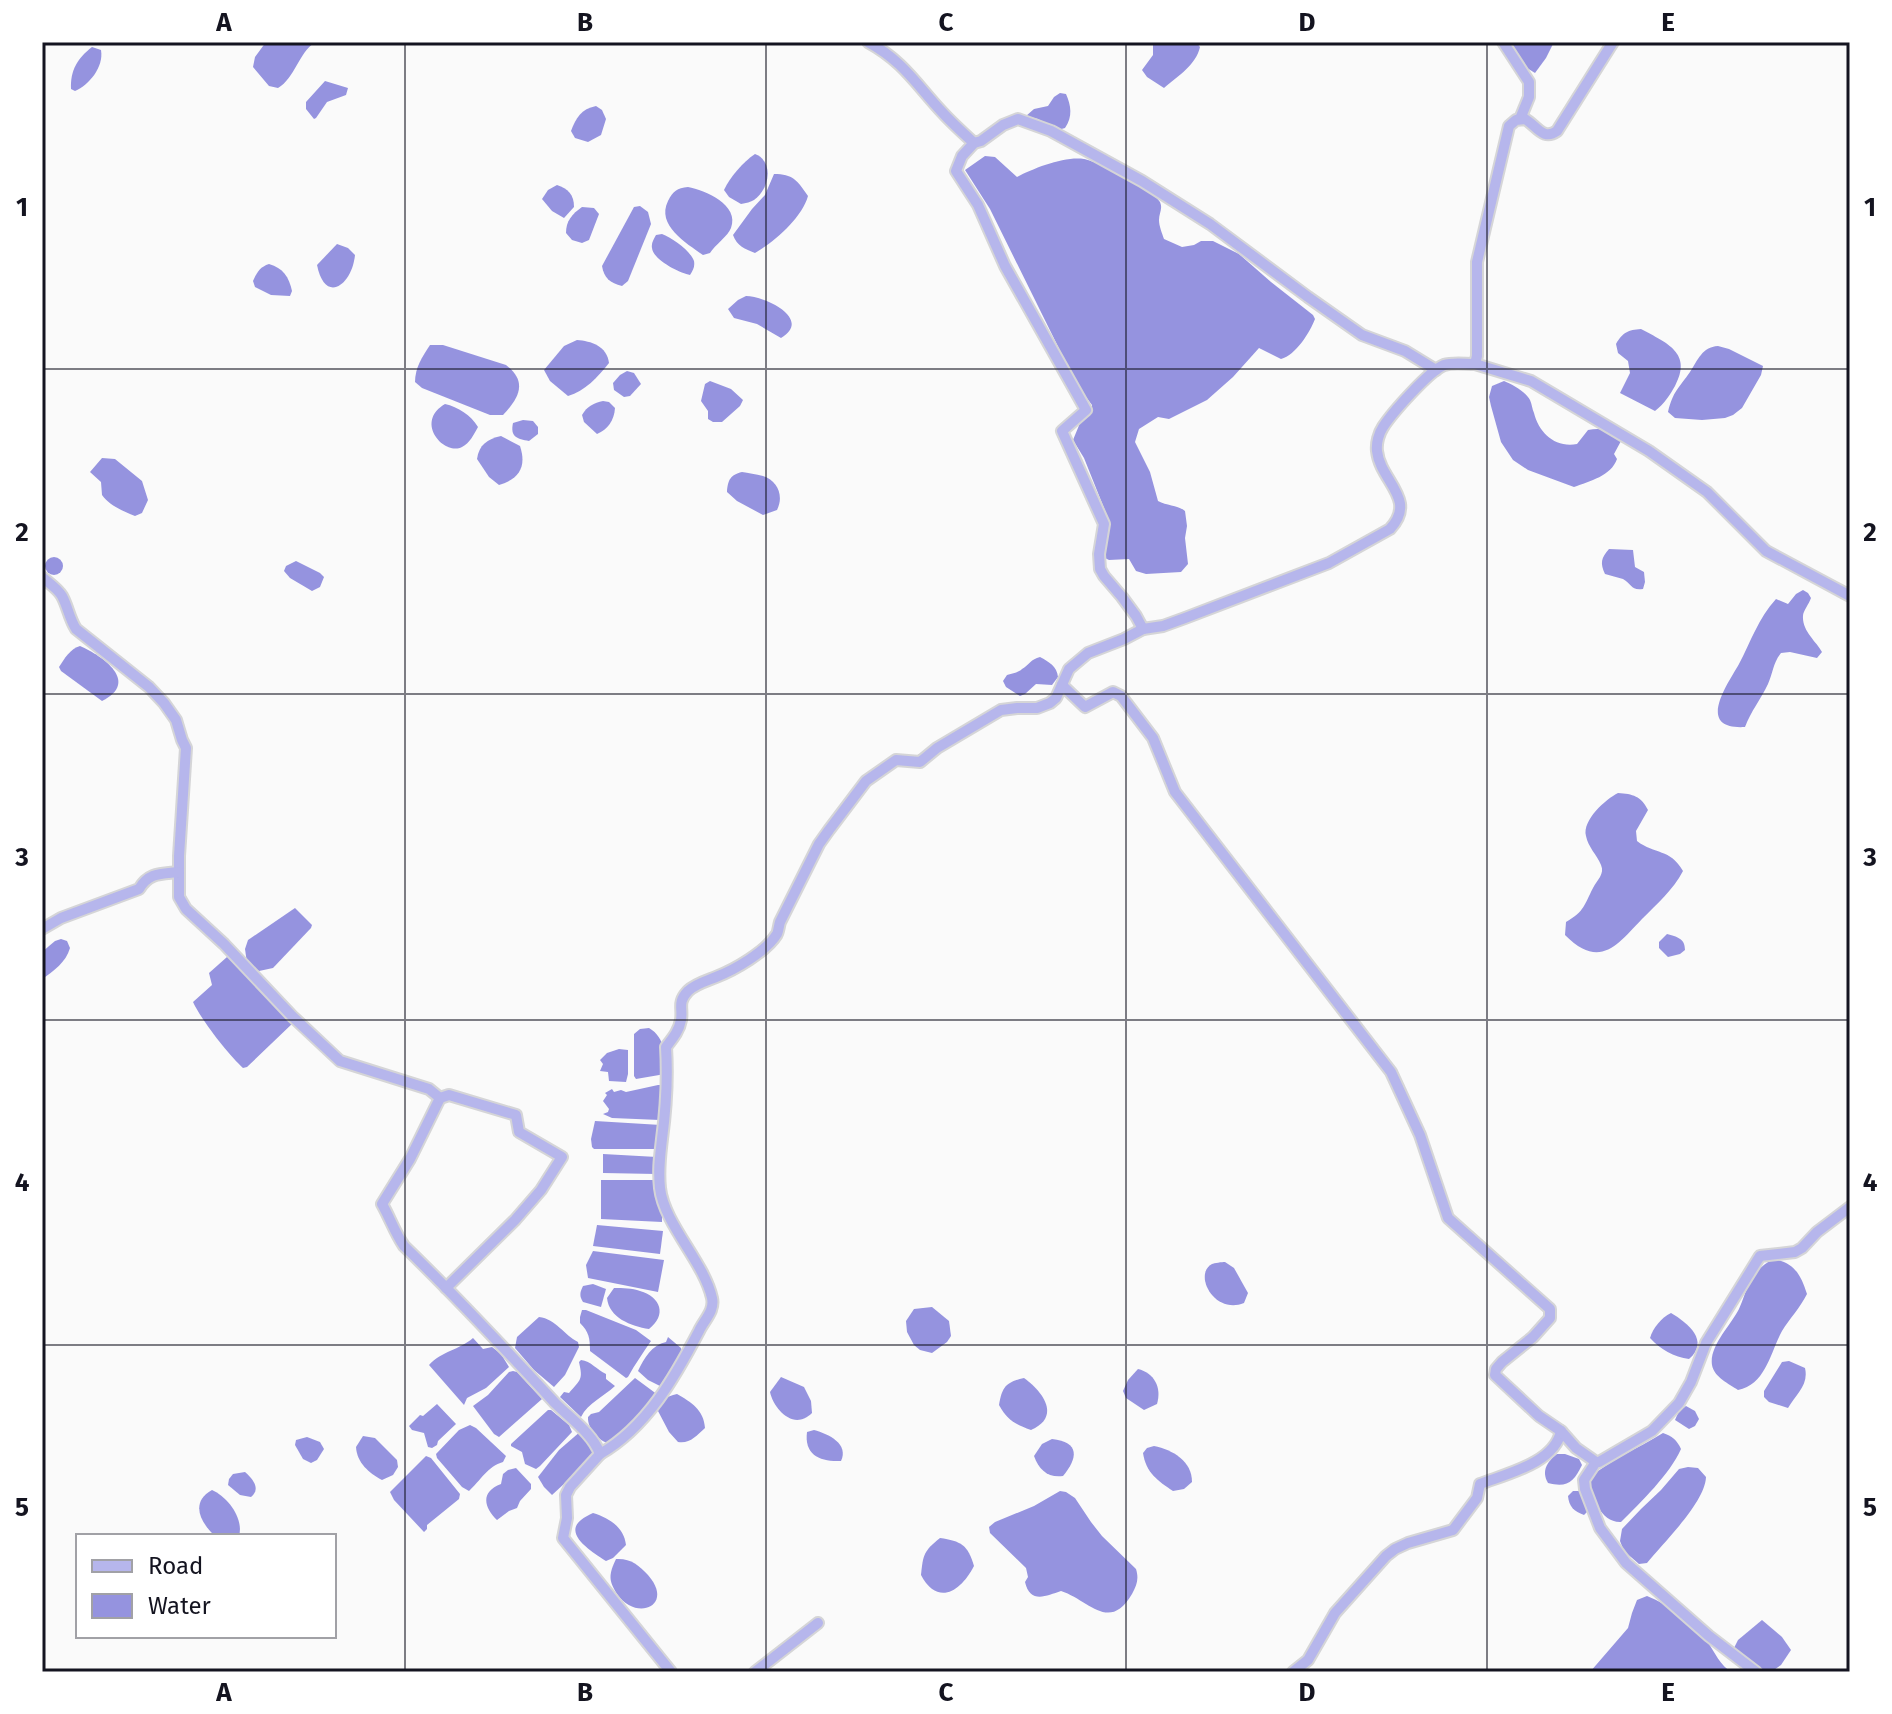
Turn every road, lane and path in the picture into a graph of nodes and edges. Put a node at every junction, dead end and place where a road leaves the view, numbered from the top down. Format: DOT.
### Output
graph roads {
  1 [pos="868,42"];
  2 [pos="1503,42"];
  3 [pos="1613,42"];
  4 [pos="1520,119"];
  5 [pos="974,143"];
  6 [pos="1475,364"];
  7 [pos="1436,370"];
  8 [pos="42,577"];
  9 [pos="1850,596"];
  10 [pos="1143,629"];
  11 [pos="1062,685"];
  12 [pos="179,872"];
  13 [pos="42,929"];
  14 [pos="440,1098"];
  15 [pos="1850,1207"];
  16 [pos="446,1288"];
  17 [pos="1561,1431"];
  18 [pos="600,1454"];
  19 [pos="1596,1462"];
  20 [pos="818,1623"];
  21 [pos="671,1672"];
  22 [pos="755,1672"];
  23 [pos="1293,1672"];
  24 [pos="1756,1672"];
  1 -- 5 [label="street"];
  2 -- 4 [label="street"];
  3 -- 4 [label="street"];
  4 -- 6 [label="street"];
  5 -- 7 [label="street"];
  5 -- 10 [label="street"];
  6 -- 7 [label="street"];
  6 -- 9 [label="street"];
  7 -- 10 [label="street"];
  8 -- 12 [label="street"];
  10 -- 11 [label="street"];
  11 -- 17 [label="street"];
  11 -- 18 [label="street"];
  12 -- 13 [label="street"];
  12 -- 14 [label="street"];
  14 -- 16 [label="street"];
  14 -- 16 [label="street"];
  15 -- 19 [label="street"];
  16 -- 18 [label="street"];
  17 -- 19 [label="street"];
  17 -- 23 [label="street"];
  18 -- 21 [label="street"];
  19 -- 24 [label="street"];
  20 -- 22 [label="street"];
}
